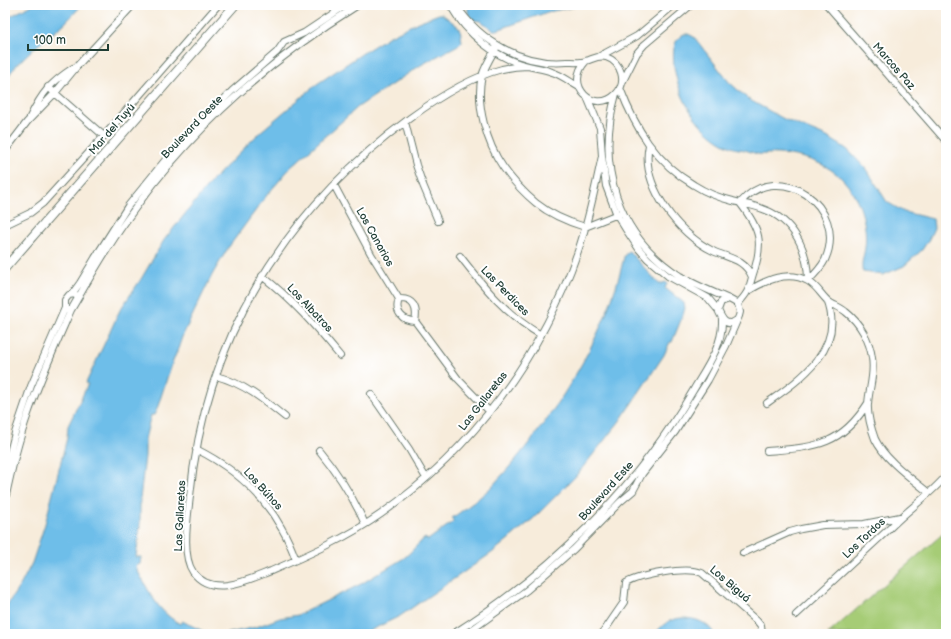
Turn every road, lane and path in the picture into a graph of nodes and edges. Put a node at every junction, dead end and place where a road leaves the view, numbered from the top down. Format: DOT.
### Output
graph roads {
  1 [pos="132,5"];
  2 [pos="218,5"];
  3 [pos="235,5"];
  4 [pos="346,5"];
  5 [pos="358,5"];
  6 [pos="450,5"];
  7 [pos="456,5"];
  8 [pos="674,5"];
  9 [pos="691,5"];
  10 [pos="827,5"];
  11 [pos="291,39"];
  12 [pos="281,47"];
  13 [pos="295,47"];
  14 [pos="496,49"];
  15 [pos="288,52"];
  16 [pos="600,56"];
  17 [pos="586,61"];
  18 [pos="78,65"];
  19 [pos="528,66"];
  20 [pos="482,76"];
  21 [pos="251,78"];
  22 [pos="621,85"];
  23 [pos="579,87"];
  24 [pos="48,88"];
  25 [pos="55,93"];
  26 [pos="616,94"];
  27 [pos="587,97"];
  28 [pos="27,122"];
  29 [pos="405,122"];
  30 [pos="104,136"];
  31 [pos="946,141"];
  32 [pos="649,145"];
  33 [pos="5,151"];
  34 [pos="602,156"];
  35 [pos="334,185"];
  36 [pos="740,203"];
  37 [pos="620,213"];
  38 [pos="438,221"];
  39 [pos="5,225"];
  40 [pos="585,227"];
  41 [pos="460,256"];
  42 [pos="97,260"];
  43 [pos="5,268"];
  44 [pos="262,276"];
  45 [pos="752,277"];
  46 [pos="808,281"];
  47 [pos="748,291"];
  48 [pos="72,294"];
  49 [pos="78,298"];
  50 [pos="399,299"];
  51 [pos="729,299"];
  52 [pos="827,300"];
  53 [pos="738,304"];
  54 [pos="68,309"];
  55 [pos="718,310"];
  56 [pos="722,320"];
  57 [pos="737,320"];
  58 [pos="415,321"];
  59 [pos="541,335"];
  60 [pos="340,356"];
  61 [pos="216,376"];
  62 [pos="702,376"];
  63 [pos="708,380"];
  64 [pos="371,394"];
  65 [pos="767,403"];
  66 [pos="868,403"];
  67 [pos="489,411"];
  68 [pos="285,417"];
  69 [pos="673,430"];
  70 [pos="18,434"];
  71 [pos="196,448"];
  72 [pos="319,450"];
  73 [pos="767,451"];
  74 [pos="5,472"];
  75 [pos="946,476"];
  76 [pos="426,478"];
  77 [pos="630,480"];
  78 [pos="638,483"];
  79 [pos="622,488"];
  80 [pos="928,493"];
  81 [pos="627,496"];
  82 [pos="5,500"];
  83 [pos="900,517"];
  84 [pos="366,524"];
  85 [pos="572,547"];
  86 [pos="743,554"];
  87 [pos="296,560"];
  88 [pos="514,596"];
  89 [pos="796,615"];
  90 [pos="453,634"];
  91 [pos="466,634"];
  92 [pos="602,634"];
  93 [pos="762,634"];
  1 -- 18 [label="street"];
  2 -- 30 [label="street"];
  3 -- 43 [label="street, Mar del Tuyú"];
  4 -- 11 [label="street, Boulevard Oeste"];
  5 -- 13 [label="street, Boulevard Oeste"];
  6 -- 14 [label="street"];
  7 -- 14 [label="street"];
  8 -- 16 [label="street"];
  9 -- 22 [label="street"];
  10 -- 31 [label="street, Marcos Paz"];
  11 -- 12 [label="street, Boulevard Oeste"];
  11 -- 13 [label="street"];
  12 -- 15 [label="street"];
  12 -- 21 [label="street, Boulevard Oeste"];
  13 -- 15 [label="street, Boulevard Oeste"];
  14 -- 17 [label="street"];
  14 -- 19 [label="street"];
  14 -- 20 [label="street"];
  15 -- 21 [label="street, Boulevard Oeste"];
  16 -- 17 [label="street"];
  16 -- 22 [label="street"];
  17 -- 23 [label="street"];
  18 -- 24 [label="street"];
  18 -- 25 [label="street"];
  19 -- 20 [label="street, Las Gallaretas"];
  19 -- 23 [label="street"];
  20 -- 29 [label="street, Las Gallaretas"];
  20 -- 40 [label="street"];
  21 -- 42 [label="street, Boulevard Oeste"];
  22 -- 26 [label="street"];
  22 -- 32 [label="street"];
  23 -- 27 [label="street"];
  24 -- 25 [label="street"];
  24 -- 28 [label="street"];
  25 -- 28 [label="street"];
  25 -- 30 [label="street"];
  26 -- 27 [label="street"];
  26 -- 37 [label="street"];
  27 -- 34 [label="street"];
  28 -- 33 [label="street"];
  29 -- 35 [label="street, Las Gallaretas"];
  29 -- 38 [label="street"];
  30 -- 39 [label="street"];
  32 -- 36 [label="street"];
  32 -- 45 [label="street"];
  34 -- 37 [label="street"];
  34 -- 40 [label="street, Las Gallaretas"];
  35 -- 44 [label="street, Las Gallaretas"];
  35 -- 50 [label="street, Los Canarios"];
  36 -- 45 [label="street"];
  36 -- 46 [label="street"];
  36 -- 46 [label="street"];
  37 -- 40 [label="street"];
  37 -- 51 [label="street"];
  37 -- 55 [label="street"];
  40 -- 59 [label="street, Las Gallaretas"];
  41 -- 59 [label="street, Las Perdices"];
  42 -- 48 [label="street, Boulevard Oeste"];
  42 -- 49 [label="street, Boulevard Oeste"];
  44 -- 60 [label="street, Los Albatros"];
  44 -- 61 [label="street, Las Gallaretas"];
  45 -- 47 [label="street"];
  46 -- 47 [label="street"];
  46 -- 52 [label="street"];
  47 -- 53 [label="street"];
  48 -- 49 [label="street"];
  48 -- 54 [label="street, Boulevard Oeste"];
  49 -- 54 [label="street, Boulevard Oeste"];
  50 -- 58 [label="street, Los Canarios"];
  50 -- 58 [label="street, Los Canarios"];
  51 -- 53 [label="street"];
  51 -- 55 [label="street"];
  52 -- 65 [label="street"];
  52 -- 66 [label="street"];
  53 -- 57 [label="street"];
  54 -- 70 [label="street"];
  55 -- 56 [label="street"];
  56 -- 57 [label="street"];
  56 -- 62 [label="street, Boulevard Este"];
  57 -- 63 [label="street, Boulevard Este"];
  58 -- 67 [label="street, Los Canarios"];
  59 -- 67 [label="street, Las Gallaretas"];
  61 -- 68 [label="street"];
  61 -- 71 [label="street, Las Gallaretas"];
  62 -- 63 [label="street"];
  62 -- 69 [label="street, Boulevard Este"];
  63 -- 69 [label="street, Boulevard Este"];
  64 -- 76 [label="street"];
  66 -- 73 [label="street"];
  66 -- 80 [label="street"];
  67 -- 76 [label="street, Las Gallaretas"];
  69 -- 77 [label="street, Boulevard Este"];
  69 -- 78 [label="street, Boulevard Este"];
  70 -- 74 [label="street"];
  70 -- 82 [label="street"];
  71 -- 87 [label="street, Los Búhos"];
  71 -- 87 [label="street, Las Gallaretas"];
  72 -- 84 [label="street"];
  75 -- 80 [label="street, Los Tordos"];
  76 -- 84 [label="street, Las Gallaretas"];
  77 -- 78 [label="street"];
  77 -- 79 [label="street, Boulevard Este"];
  78 -- 81 [label="street, Boulevard Este"];
  79 -- 81 [label="street"];
  79 -- 85 [label="street, Boulevard Este"];
  80 -- 83 [label="street, Los Tordos"];
  81 -- 85 [label="street, Boulevard Este"];
  83 -- 86 [label="street"];
  83 -- 89 [label="street, Los Tordos"];
  84 -- 87 [label="street, Las Gallaretas"];
  85 -- 88 [label="street, Boulevard Este"];
  88 -- 90 [label="street, Boulevard Este"];
  88 -- 91 [label="street, Boulevard Este"];
  92 -- 93 [label="street, Los Biguá"];
}
